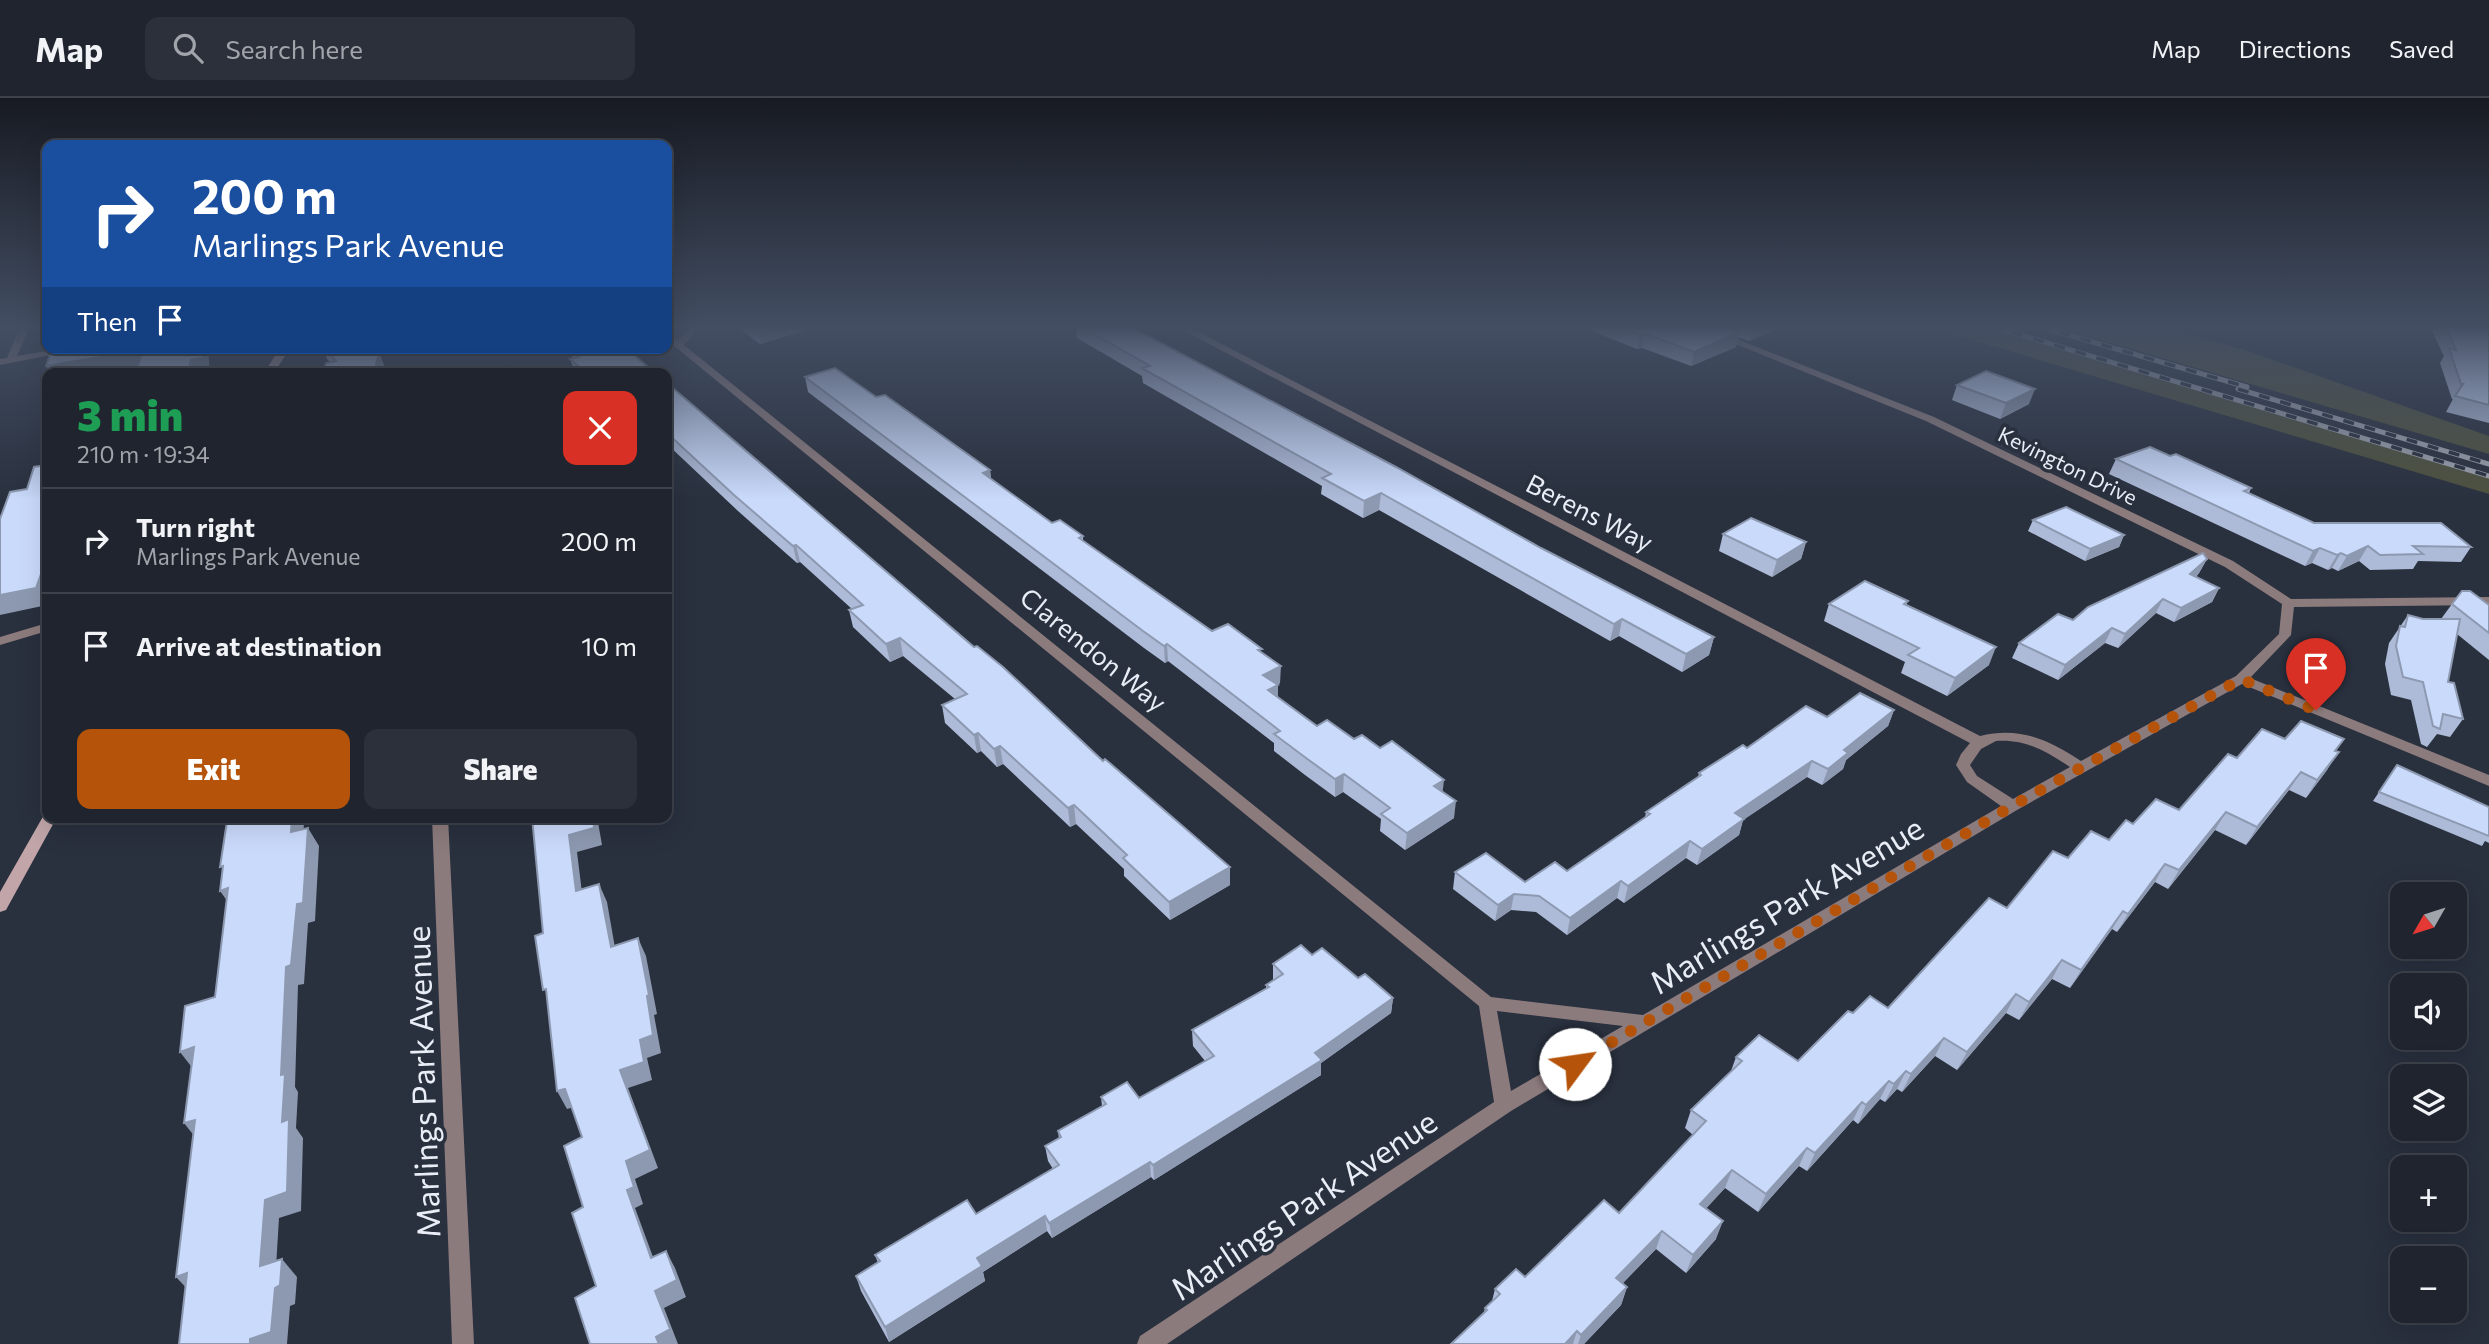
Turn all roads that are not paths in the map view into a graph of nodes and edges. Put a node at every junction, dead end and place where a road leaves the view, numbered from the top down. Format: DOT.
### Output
graph roads {
  1 [pos="727,384"];
  2 [pos="1292,384"];
  3 [pos="1842,384"];
  4 [pos="2489,601"];
  5 [pos="2288,603"];
  6 [pos="42,628"];
  7 [pos="0,640"];
  8 [pos="2241,679"];
  9 [pos="1978,741"];
  10 [pos="2080,767"];
  11 [pos="2489,781"];
  12 [pos="2012,806"];
  13 [pos="47,823"];
  14 [pos="440,823"];
  15 [pos="0,906"];
  16 [pos="1487,1003"];
  17 [pos="1645,1022"];
  18 [pos="1504,1105"];
  19 [pos="463,1344"];
  20 [pos="1148,1344"];
  1 -- 16 [label="street, Clarendon Way"];
  2 -- 9 [label="street, Berens Way"];
  3 -- 5 [label="street, Kevington Drive"];
  4 -- 5 [label="street"];
  5 -- 8 [label="street"];
  6 -- 7 [label="street"];
  8 -- 10 [label="street, Marlings Park Avenue"];
  8 -- 11 [label="street"];
  9 -- 10 [label="street"];
  9 -- 12 [label="street"];
  10 -- 12 [label="street, Marlings Park Avenue"];
  12 -- 17 [label="street, Marlings Park Avenue"];
  13 -- 15 [label="street"];
  14 -- 19 [label="street, Marlings Park Avenue"];
  16 -- 17 [label="street"];
  16 -- 18 [label="street"];
  17 -- 18 [label="street, Marlings Park Avenue"];
  18 -- 20 [label="street, Marlings Park Avenue"];
}
